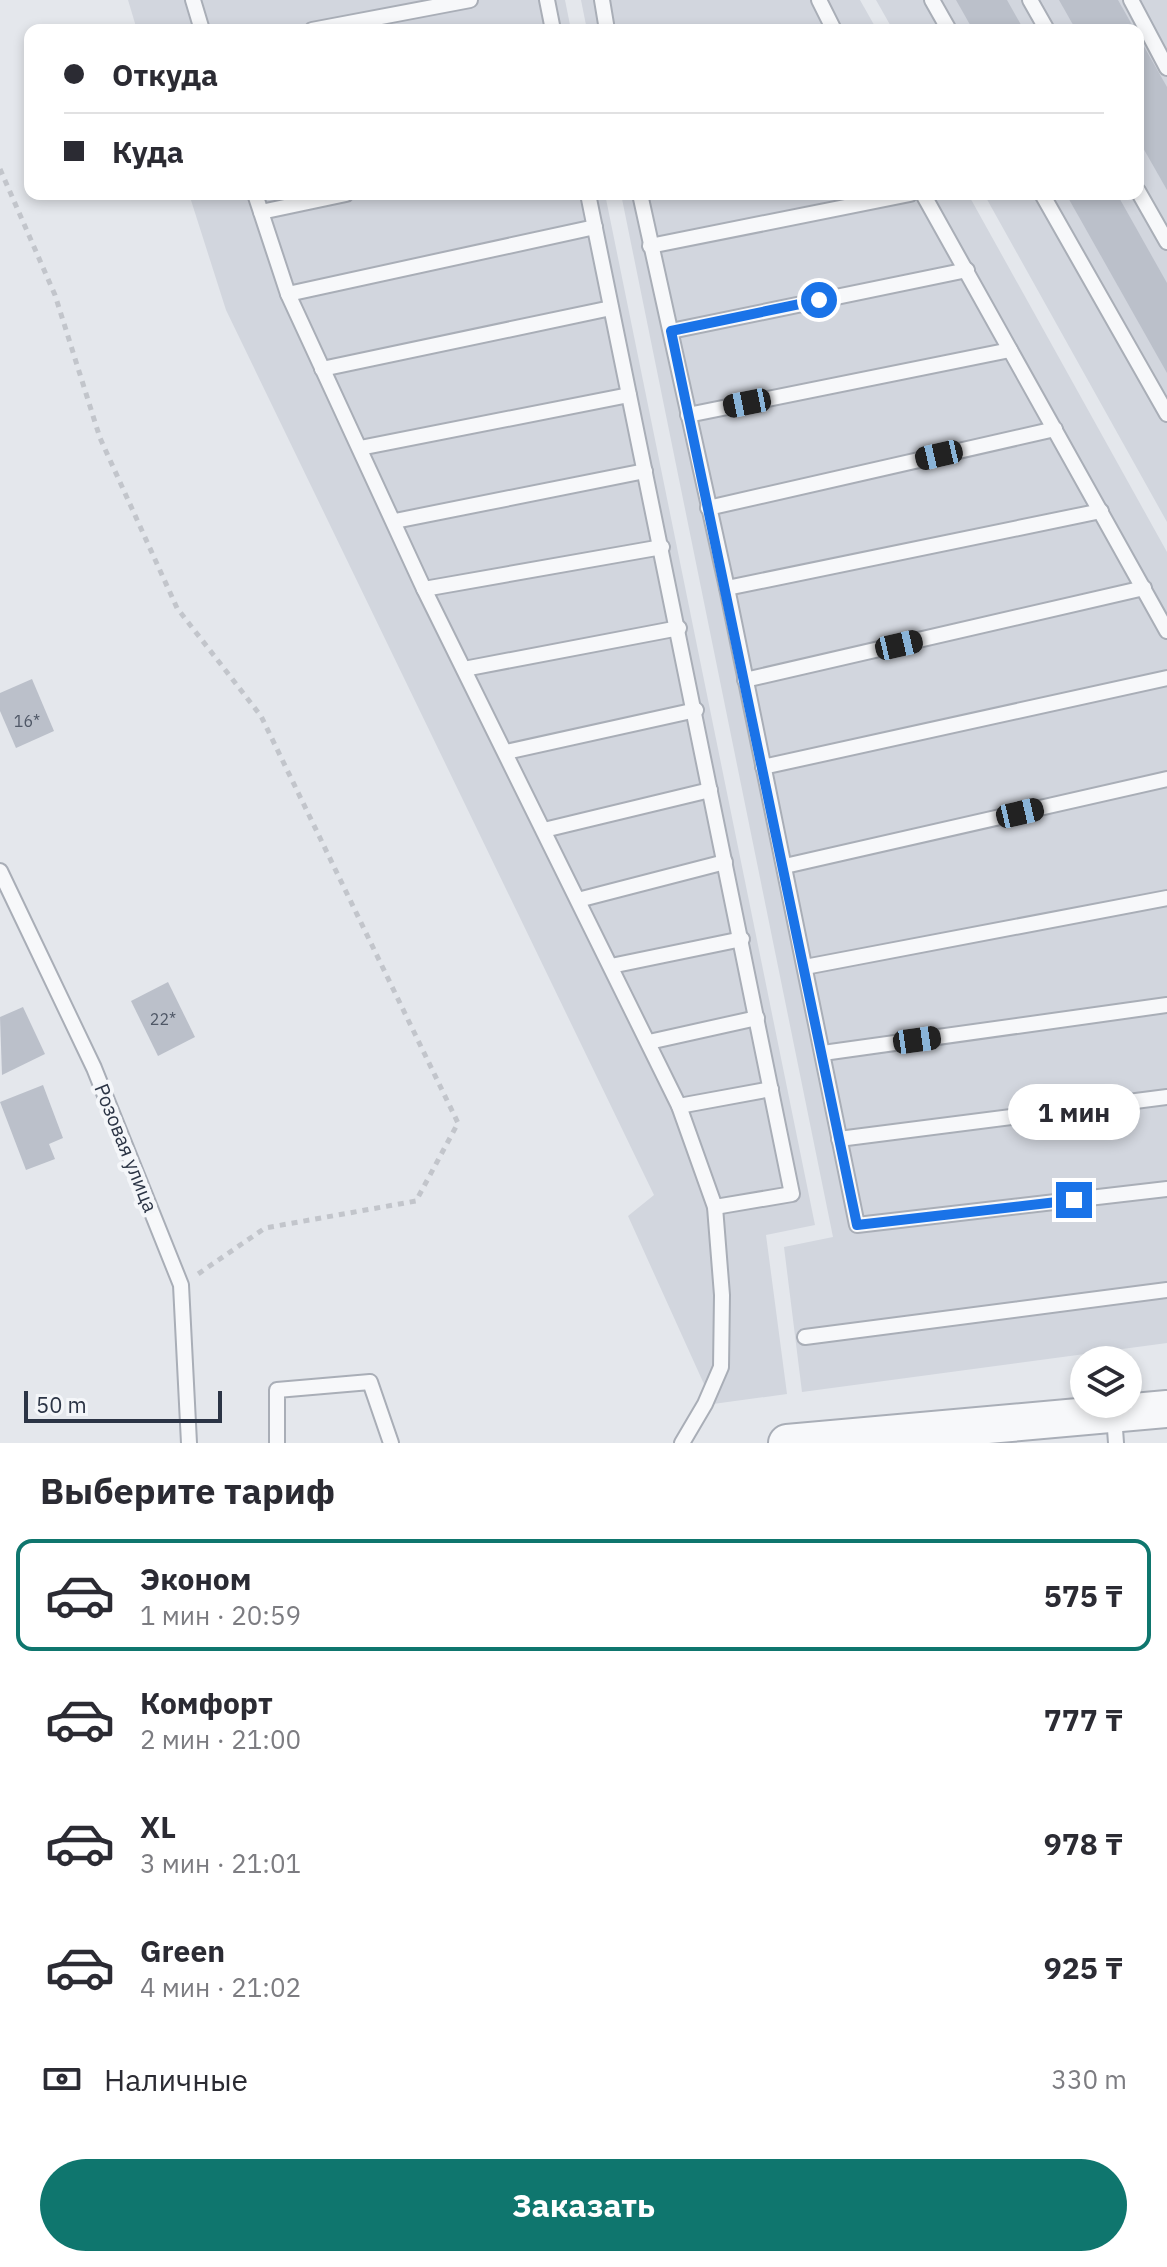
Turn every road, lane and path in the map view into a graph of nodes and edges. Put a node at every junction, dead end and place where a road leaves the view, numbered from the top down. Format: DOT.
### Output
graph roads {
  1 [pos="193,0"];
  2 [pos="470,0"];
  3 [pos="547,0"];
  4 [pos="602,0"];
  5 [pos="819,0"];
  6 [pos="932,0"];
  7 [pos="1030,0"];
  8 [pos="1131,0"];
  9 [pos="200,24"];
  10 [pos="344,24"];
  11 [pos="552,24"];
  12 [pos="606,24"];
  13 [pos="831,24"];
  14 [pos="946,24"];
  15 [pos="1044,24"];
  16 [pos="1144,24"];
  17 [pos="1144,25"];
  18 [pos="1167,68"];
  19 [pos="0,169"];
  20 [pos="257,200"];
  21 [pos="318,200"];
  22 [pos="589,200"];
  23 [pos="641,200"];
  24 [pos="880,200"];
  25 [pos="926,200"];
  26 [pos="1045,200"];
  27 [pos="1143,200"];
  28 [pos="261,212"];
  29 [pos="595,227"];
  30 [pos="1167,242"];
  31 [pos="650,246"];
  32 [pos="967,270"];
  33 [pos="288,294"];
  34 [pos="611,308"];
  35 [pos="671,331"];
  36 [pos="1010,350"];
  37 [pos="322,369"];
  38 [pos="629,395"];
  39 [pos="1167,414"];
  40 [pos="688,415"];
  41 [pos="1055,429"];
  42 [pos="360,448"];
  43 [pos="645,471"];
  44 [pos="708,508"];
  45 [pos="1101,511"];
  46 [pos="395,521"];
  47 [pos="662,547"];
  48 [pos="727,588"];
  49 [pos="1144,588"];
  50 [pos="424,589"];
  51 [pos="679,628"];
  52 [pos="1167,631"];
  53 [pos="464,669"];
  54 [pos="1167,678"];
  55 [pos="745,680"];
  56 [pos="696,710"];
  57 [pos="506,752"];
  58 [pos="763,767"];
  59 [pos="1167,779"];
  60 [pos="710,790"];
  61 [pos="544,830"];
  62 [pos="725,862"];
  63 [pos="785,866"];
  64 [pos="0,871"];
  65 [pos="1167,898"];
  66 [pos="578,900"];
  67 [pos="742,939"];
  68 [pos="611,966"];
  69 [pos="805,967"];
  70 [pos="1167,1005"];
  71 [pos="757,1018"];
  72 [pos="649,1042"];
  73 [pos="823,1053"];
  74 [pos="771,1089"];
  75 [pos="1167,1097"];
  76 [pos="679,1106"];
  77 [pos="839,1139"];
  78 [pos="1167,1189"];
  79 [pos="715,1207"];
  80 [pos="181,1285"];
  81 [pos="1167,1290"];
  82 [pos="805,1337"];
  83 [pos="1167,1409"];
  84 [pos="1115,1429"];
  85 [pos="189,1443"];
  86 [pos="277,1443"];
  87 [pos="391,1443"];
  88 [pos="682,1443"];
  89 [pos="787,1443"];
  1 -- 9 [label="lane"];
  2 -- 10 [label="lane"];
  3 -- 11 [label="lane"];
  4 -- 12 [label="lane"];
  5 -- 13 [label="lane"];
  6 -- 14 [label="lane"];
  7 -- 15 [label="lane"];
  8 -- 16 [label="lane"];
  17 -- 18 [label="lane"];
  19 -- 80 [label="path"];
  20 -- 28 [label="lane"];
  21 -- 28 [label="lane"];
  22 -- 29 [label="lane"];
  23 -- 31 [label="lane"];
  24 -- 31 [label="lane"];
  25 -- 32 [label="lane"];
  26 -- 39 [label="lane"];
  27 -- 30 [label="lane"];
  28 -- 33 [label="lane"];
  29 -- 33 [label="lane"];
  29 -- 34 [label="lane"];
  31 -- 35 [label="lane"];
  32 -- 35 [label="lane"];
  32 -- 36 [label="lane"];
  33 -- 37 [label="lane"];
  34 -- 37 [label="lane"];
  34 -- 38 [label="lane"];
  35 -- 40 [label="lane"];
  36 -- 40 [label="lane"];
  36 -- 41 [label="lane"];
  37 -- 42 [label="lane"];
  38 -- 42 [label="lane"];
  38 -- 43 [label="lane"];
  40 -- 44 [label="lane"];
  41 -- 44 [label="lane"];
  41 -- 45 [label="lane"];
  42 -- 46 [label="lane"];
  43 -- 46 [label="lane"];
  43 -- 47 [label="lane"];
  44 -- 48 [label="lane"];
  45 -- 48 [label="lane"];
  45 -- 49 [label="lane"];
  46 -- 50 [label="lane"];
  47 -- 50 [label="lane"];
  47 -- 51 [label="lane"];
  48 -- 55 [label="lane"];
  49 -- 52 [label="lane"];
  49 -- 55 [label="lane"];
  50 -- 53 [label="lane"];
  51 -- 53 [label="lane"];
  51 -- 56 [label="lane"];
  53 -- 57 [label="lane"];
  54 -- 58 [label="lane"];
  55 -- 58 [label="lane"];
  56 -- 57 [label="lane"];
  56 -- 60 [label="lane"];
  57 -- 61 [label="lane"];
  58 -- 63 [label="lane"];
  59 -- 63 [label="lane"];
  60 -- 61 [label="lane"];
  60 -- 62 [label="lane"];
  61 -- 66 [label="lane"];
  62 -- 66 [label="lane"];
  62 -- 67 [label="lane"];
  63 -- 69 [label="lane"];
  64 -- 80 [label="lane, Розовая улица"];
  65 -- 69 [label="lane"];
  66 -- 68 [label="lane"];
  67 -- 68 [label="lane"];
  67 -- 71 [label="lane"];
  68 -- 72 [label="lane"];
  69 -- 73 [label="lane"];
  70 -- 73 [label="lane"];
  71 -- 72 [label="lane"];
  71 -- 74 [label="lane"];
  72 -- 76 [label="lane"];
  73 -- 77 [label="lane"];
  74 -- 76 [label="lane"];
  74 -- 79 [label="lane"];
  75 -- 77 [label="lane"];
  76 -- 79 [label="lane"];
  77 -- 78 [label="lane"];
  79 -- 88 [label="lane"];
  80 -- 85 [label="lane, Розовая улица"];
  81 -- 82 [label="lane"];
  83 -- 84 [label="street"];
  84 -- 89 [label="street"];
  86 -- 87 [label="lane"];
}
